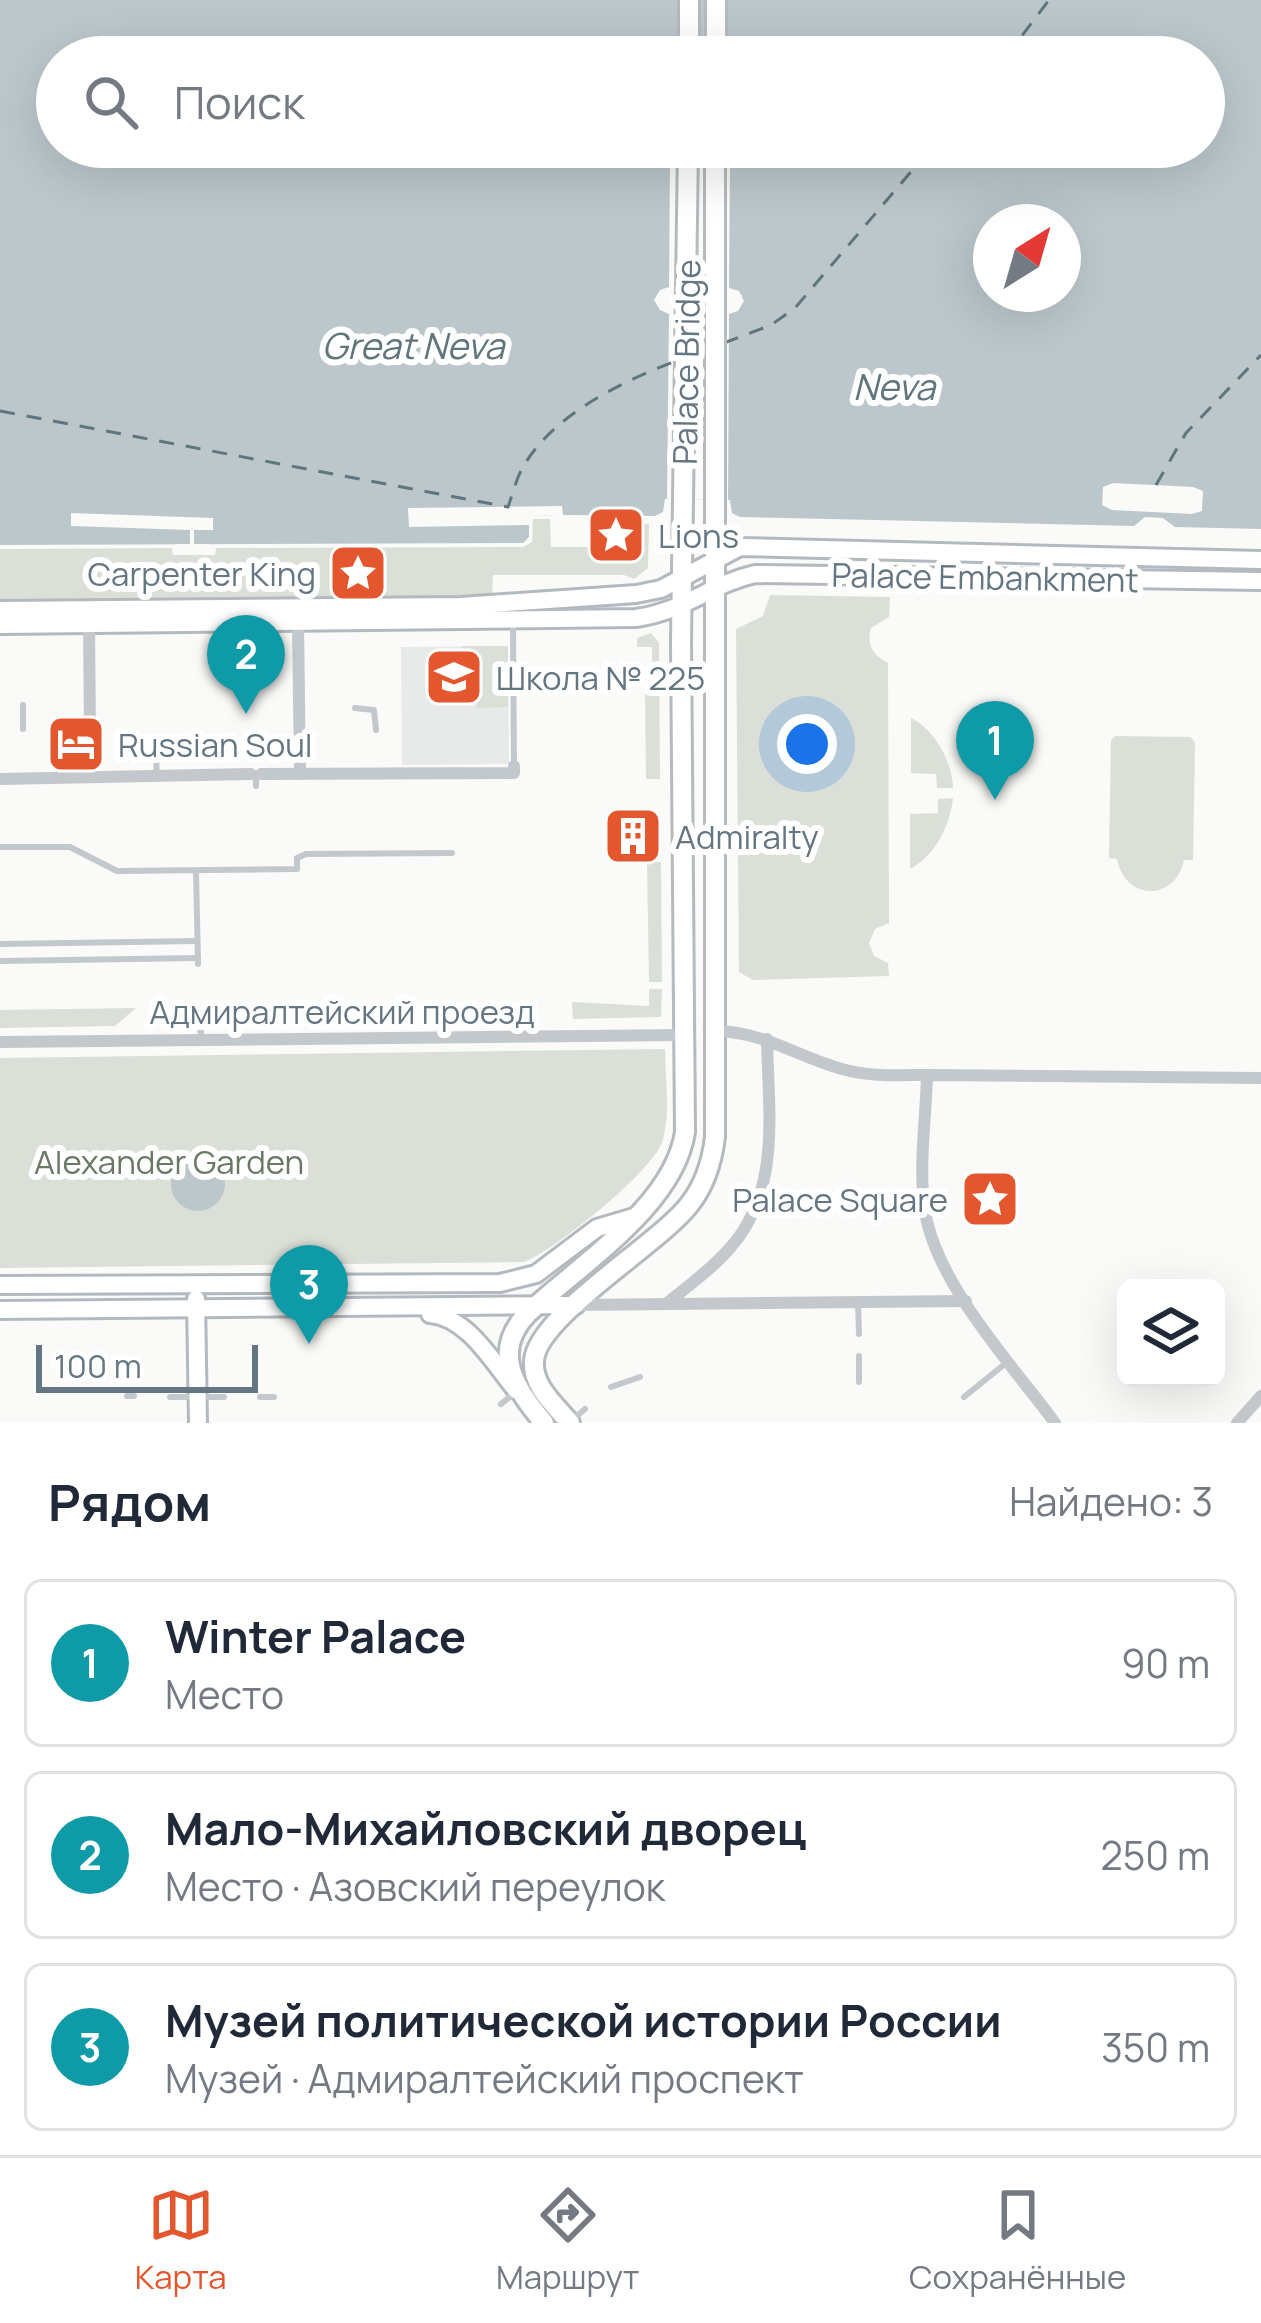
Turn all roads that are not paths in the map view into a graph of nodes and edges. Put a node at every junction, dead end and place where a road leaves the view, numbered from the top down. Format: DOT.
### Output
graph roads {
  1 [pos="689,0"];
  2 [pos="716,0"];
  3 [pos="689,36"];
  4 [pos="716,36"];
  5 [pos="688,168"];
  6 [pos="715,168"];
  7 [pos="712,560"];
  8 [pos="1261,560"];
  9 [pos="682,578"];
  10 [pos="1261,581"];
  11 [pos="713,591"];
  12 [pos="682,608"];
  13 [pos="0,610"];
  14 [pos="513,619"];
  15 [pos="298,623"];
  16 [pos="88,624"];
  17 [pos="0,625"];
  18 [pos="23,705"];
  19 [pos="355,708"];
  20 [pos="23,729"];
  21 [pos="376,730"];
  22 [pos="156,758"];
  23 [pos="514,766"];
  24 [pos="300,774"];
  25 [pos="157,776"];
  26 [pos="91,777"];
  27 [pos="0,778"];
  28 [pos="0,847"];
  29 [pos="452,853"];
  30 [pos="196,871"];
  31 [pos="197,941"];
  32 [pos="0,944"];
  33 [pos="0,961"];
  34 [pos="200,1016"];
  35 [pos="717,1031"];
  36 [pos="685,1035"];
  37 [pos="767,1039"];
  38 [pos="201,1040"];
  39 [pos="0,1042"];
  40 [pos="927,1075"];
  41 [pos="1261,1078"];
  42 [pos="634,1217"];
  43 [pos="0,1285"];
  44 [pos="184,1285"];
  45 [pos="966,1301"];
  46 [pos="858,1302"];
  47 [pos="666,1304"];
  48 [pos="536,1305"];
  49 [pos="575,1305"];
  50 [pos="408,1306"];
  51 [pos="199,1308"];
  52 [pos="0,1310"];
  53 [pos="859,1334"];
  54 [pos="859,1356"];
  55 [pos="1009,1361"];
  56 [pos="640,1377"];
  57 [pos="860,1382"];
  58 [pos="611,1387"];
  59 [pos="519,1394"];
  60 [pos="1261,1396"];
  61 [pos="170,1397"];
  62 [pos="199,1397"];
  63 [pos="224,1397"];
  64 [pos="260,1397"];
  65 [pos="274,1397"];
  66 [pos="964,1397"];
  67 [pos="501,1404"];
  68 [pos="574,1418"];
  69 [pos="198,1423"];
  70 [pos="544,1423"];
  71 [pos="1055,1423"];
  72 [pos="1237,1423"];
  1 -- 3 [label="main road"];
  2 -- 4 [label="main road"];
  5 -- 9 [label="main road, Palace Bridge"];
  6 -- 7 [label="main road, Palace Bridge"];
  7 -- 8 [label="main road"];
  7 -- 9 [label="main road"];
  7 -- 11 [label="main road, Palace Bridge"];
  9 -- 12 [label="main road, Palace Bridge"];
  9 -- 13 [label="main road"];
  10 -- 11 [label="main road, Palace Embankment"];
  11 -- 12 [label="main road, Palace Embankment"];
  11 -- 35 [label="main road, Palace Bridge"];
  12 -- 14 [label="main road, Palace Embankment"];
  12 -- 36 [label="main road, Palace Bridge"];
  14 -- 15 [label="main road, Palace Embankment"];
  14 -- 23 [label="lane"];
  15 -- 16 [label="main road, Palace Embankment"];
  15 -- 24 [label="street"];
  16 -- 17 [label="main road, Palace Embankment"];
  16 -- 26 [label="street"];
  18 -- 20 [label="lane"];
  19 -- 21 [label="lane"];
  22 -- 25 [label="lane"];
  23 -- 24 [label="street"];
  24 -- 25 [label="street"];
  25 -- 26 [label="street"];
  26 -- 27 [label="street"];
  28 -- 30 [label="lane"];
  29 -- 30 [label="lane"];
  30 -- 31 [label="lane"];
  31 -- 32 [label="lane"];
  31 -- 33 [label="lane"];
  34 -- 38 [label="lane"];
  35 -- 37 [label="street"];
  35 -- 49 [label="main road"];
  36 -- 38 [label="street, Адмиралтейский проезд"];
  36 -- 42 [label="main road"];
  37 -- 40 [label="street"];
  37 -- 47 [label="street"];
  38 -- 39 [label="street, Адмиралтейский проезд"];
  40 -- 41 [label="street"];
  40 -- 45 [label="street"];
  42 -- 44 [label="main road"];
  42 -- 48 [label="main road"];
  43 -- 44 [label="main road"];
  44 -- 51 [label="main road"];
  45 -- 46 [label="street"];
  45 -- 55 [label="street"];
  46 -- 47 [label="street"];
  46 -- 53 [label="lane"];
  47 -- 49 [label="street"];
  48 -- 49 [label="main road"];
  48 -- 50 [label="main road"];
  48 -- 59 [label="main road"];
  49 -- 68 [label="main road"];
  50 -- 51 [label="main road"];
  50 -- 59 [label="main road"];
  51 -- 52 [label="main road"];
  51 -- 62 [label="main road"];
  54 -- 57 [label="lane"];
  55 -- 66 [label="lane"];
  55 -- 71 [label="street"];
  56 -- 58 [label="lane"];
  59 -- 67 [label="lane"];
  59 -- 70 [label="main road"];
  60 -- 72 [label="street"];
  61 -- 62 [label="lane"];
  62 -- 63 [label="lane"];
  62 -- 69 [label="main road"];
  64 -- 65 [label="lane"];
}
